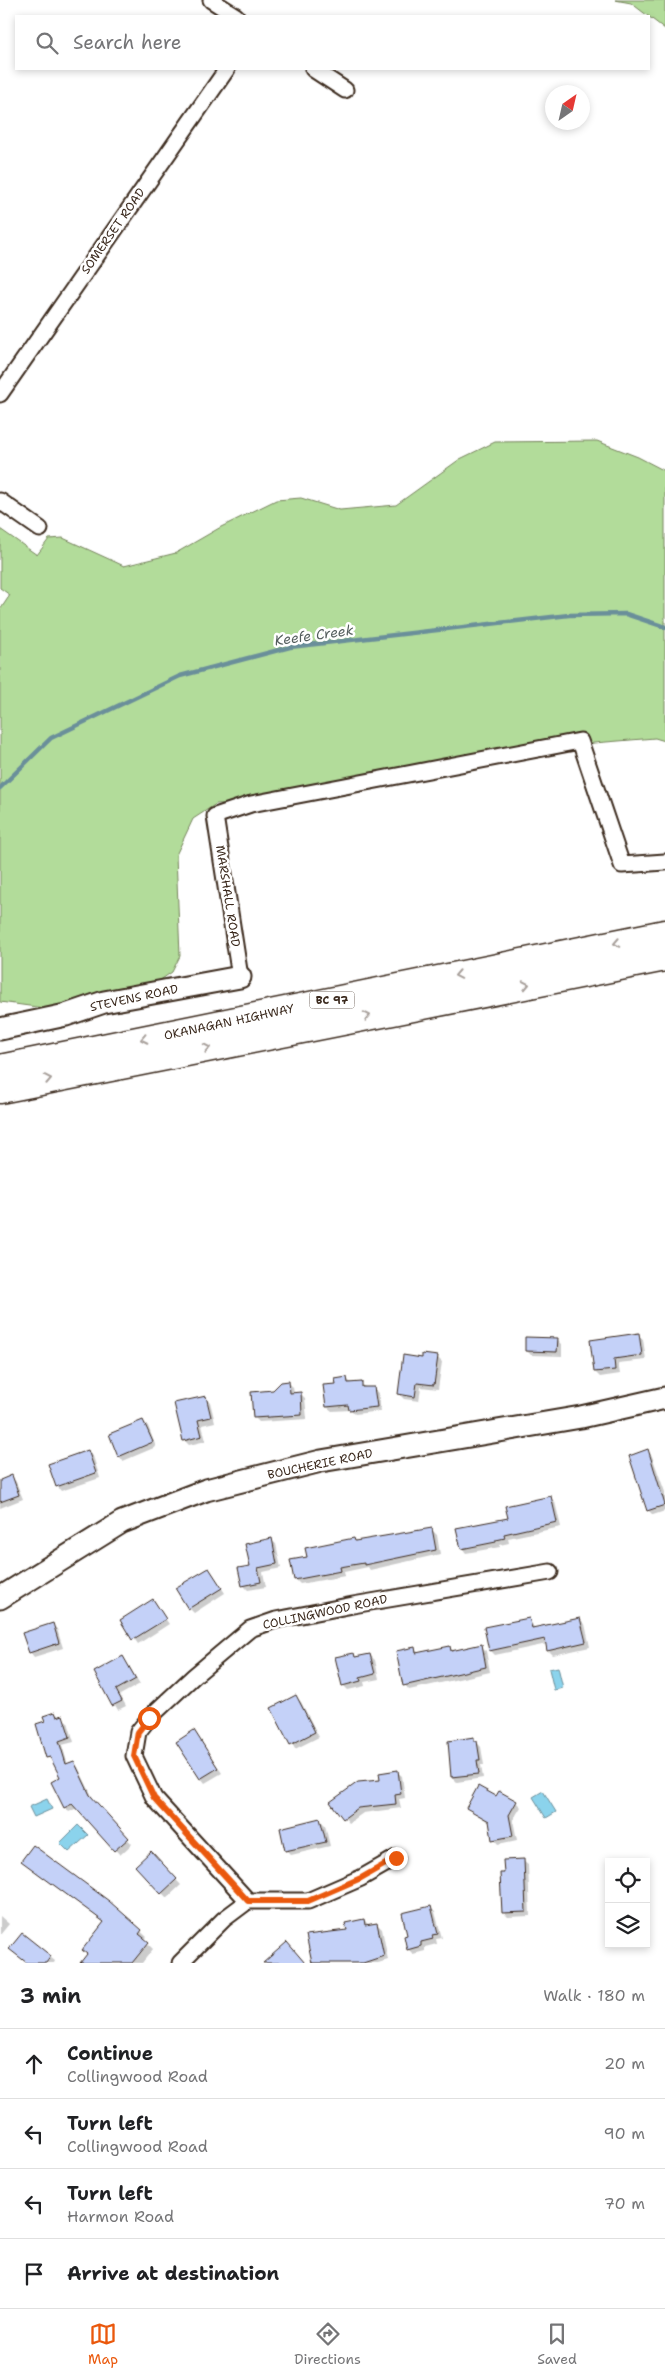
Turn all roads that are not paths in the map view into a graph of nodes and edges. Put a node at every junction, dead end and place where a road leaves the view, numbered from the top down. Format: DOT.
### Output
graph roads {
  1 [pos="211,0"];
  2 [pos="234,15"];
  3 [pos="226,70"];
  4 [pos="315,70"];
  5 [pos="345,90"];
  6 [pos="0,394"];
  7 [pos="0,501"];
  8 [pos="40,529"];
  9 [pos="665,862"];
  10 [pos="665,934"];
  11 [pos="665,957"];
  12 [pos="240,977"];
  13 [pos="0,1029"];
  14 [pos="0,1069"];
  15 [pos="0,1089"];
  16 [pos="665,1398"];
  17 [pos="550,1572"];
  18 [pos="0,1598"];
  19 [pos="396,1858"];
  20 [pos="248,1901"];
  21 [pos="180,1963"];
  1 -- 2 [label="street"];
  3 -- 6 [label="street, SOMERSET ROAD"];
  4 -- 5 [label="street"];
  7 -- 8 [label="street"];
  9 -- 12 [label="street, MARSHALL ROAD"];
  10 -- 14 [label="highway, OKANAGAN HIGHWAY / BC 97, one-way"];
  15 -- 11 [label="highway, OKANAGAN HIGHWAY / BC 97, one-way"];
  12 -- 13 [label="main road, STEVENS ROAD"];
  16 -- 18 [label="main road, BOUCHERIE ROAD"];
  17 -- 20 [label="street, COLLINGWOOD ROAD"];
  19 -- 20 [label="street"];
  20 -- 21 [label="street"];
}
